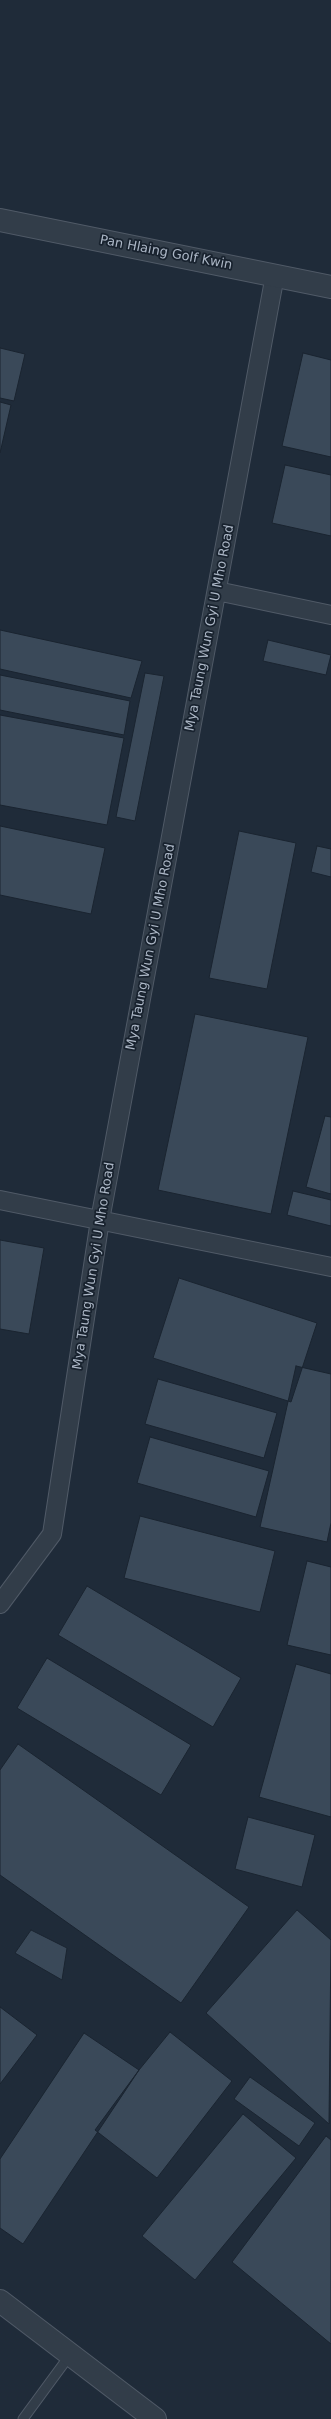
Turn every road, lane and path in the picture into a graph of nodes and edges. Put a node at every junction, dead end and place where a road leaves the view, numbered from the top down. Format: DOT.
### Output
graph roads {
  1 [pos="0,220"];
  2 [pos="276,275"];
  3 [pos="331,287"];
  4 [pos="217,591"];
  5 [pos="331,615"];
  6 [pos="0,1200"];
  7 [pos="100,1220"];
  8 [pos="331,1267"];
  9 [pos="0,1604"];
  10 [pos="0,2300"];
  11 [pos="70,2355"];
  12 [pos="23,2419"];
  13 [pos="156,2419"];
  1 -- 2 [label="street, Pan Hlaing Golf Kwin"];
  2 -- 3 [label="street, Pan Hlaing Golf Kwin"];
  2 -- 4 [label="street, Mya Taung Wun Gyi U Mho Road"];
  4 -- 5 [label="street"];
  4 -- 7 [label="street, Mya Taung Wun Gyi U Mho Road"];
  6 -- 7 [label="street"];
  7 -- 8 [label="street"];
  7 -- 9 [label="street, Mya Taung Wun Gyi U Mho Road"];
  10 -- 11 [label="street"];
  11 -- 12 [label="lane"];
  11 -- 13 [label="street"];
}
